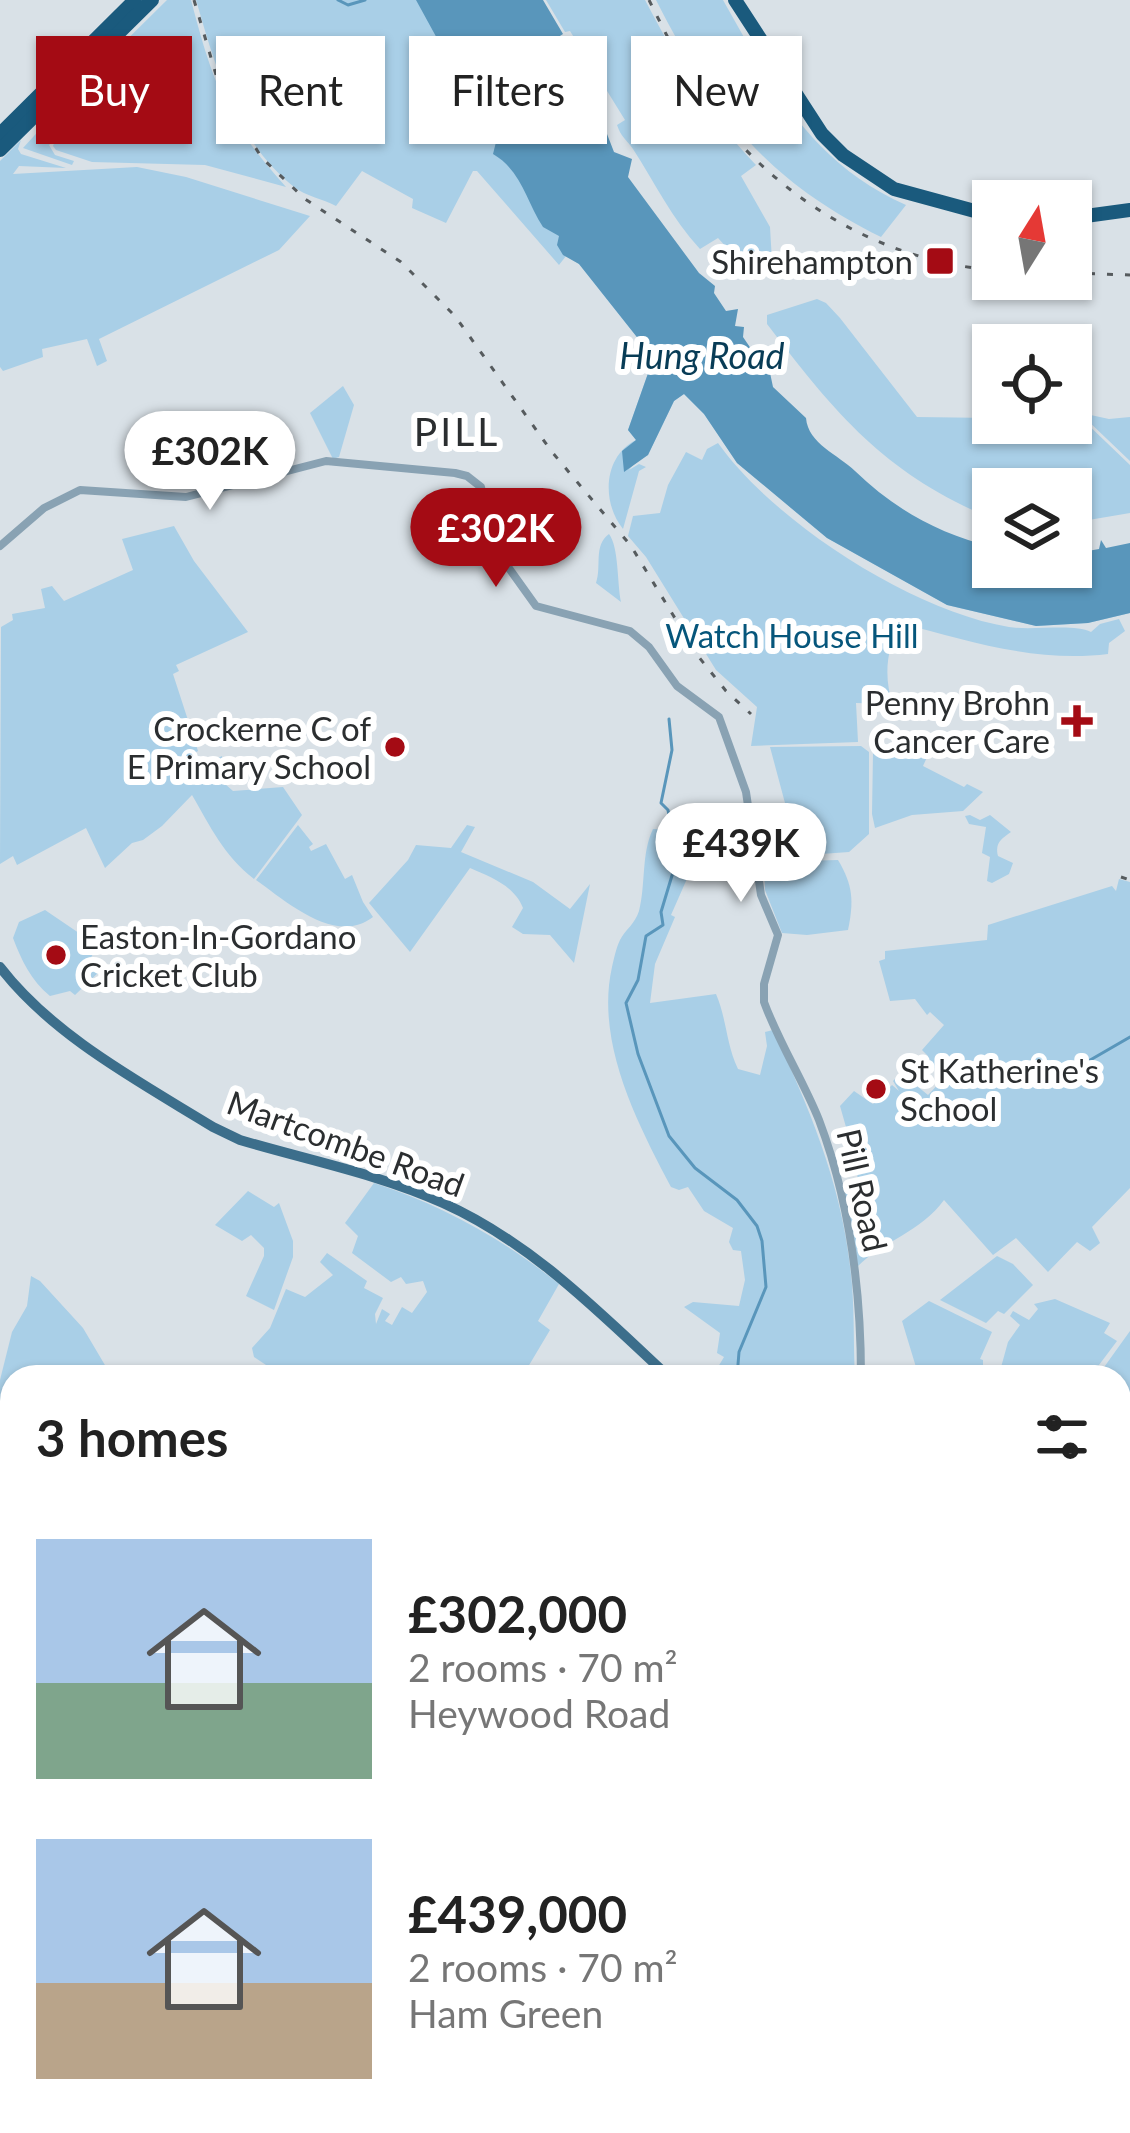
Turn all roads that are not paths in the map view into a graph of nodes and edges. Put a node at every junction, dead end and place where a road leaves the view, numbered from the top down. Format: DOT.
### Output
graph roads {
  1 [pos="135,0"];
  2 [pos="152,0"];
  3 [pos="735,0"];
  4 [pos="102,36"];
  5 [pos="111,36"];
  6 [pos="36,102"];
  7 [pos="36,108"];
  8 [pos="0,134"];
  9 [pos="0,149"];
  10 [pos="1130,207"];
  11 [pos="972,209"];
  12 [pos="1092,212"];
  13 [pos="0,546"];
  14 [pos="0,967"];
  15 [pos="656,1365"];
  16 [pos="860,1365"];
  1 -- 4 [label="highway"];
  2 -- 5 [label="highway"];
  3 -- 11 [label="highway"];
  6 -- 8 [label="highway"];
  7 -- 9 [label="highway"];
  10 -- 12 [label="highway"];
  13 -- 16 [label="street, Pill Road"];
  14 -- 15 [label="main road, Martcombe Road"];
}
